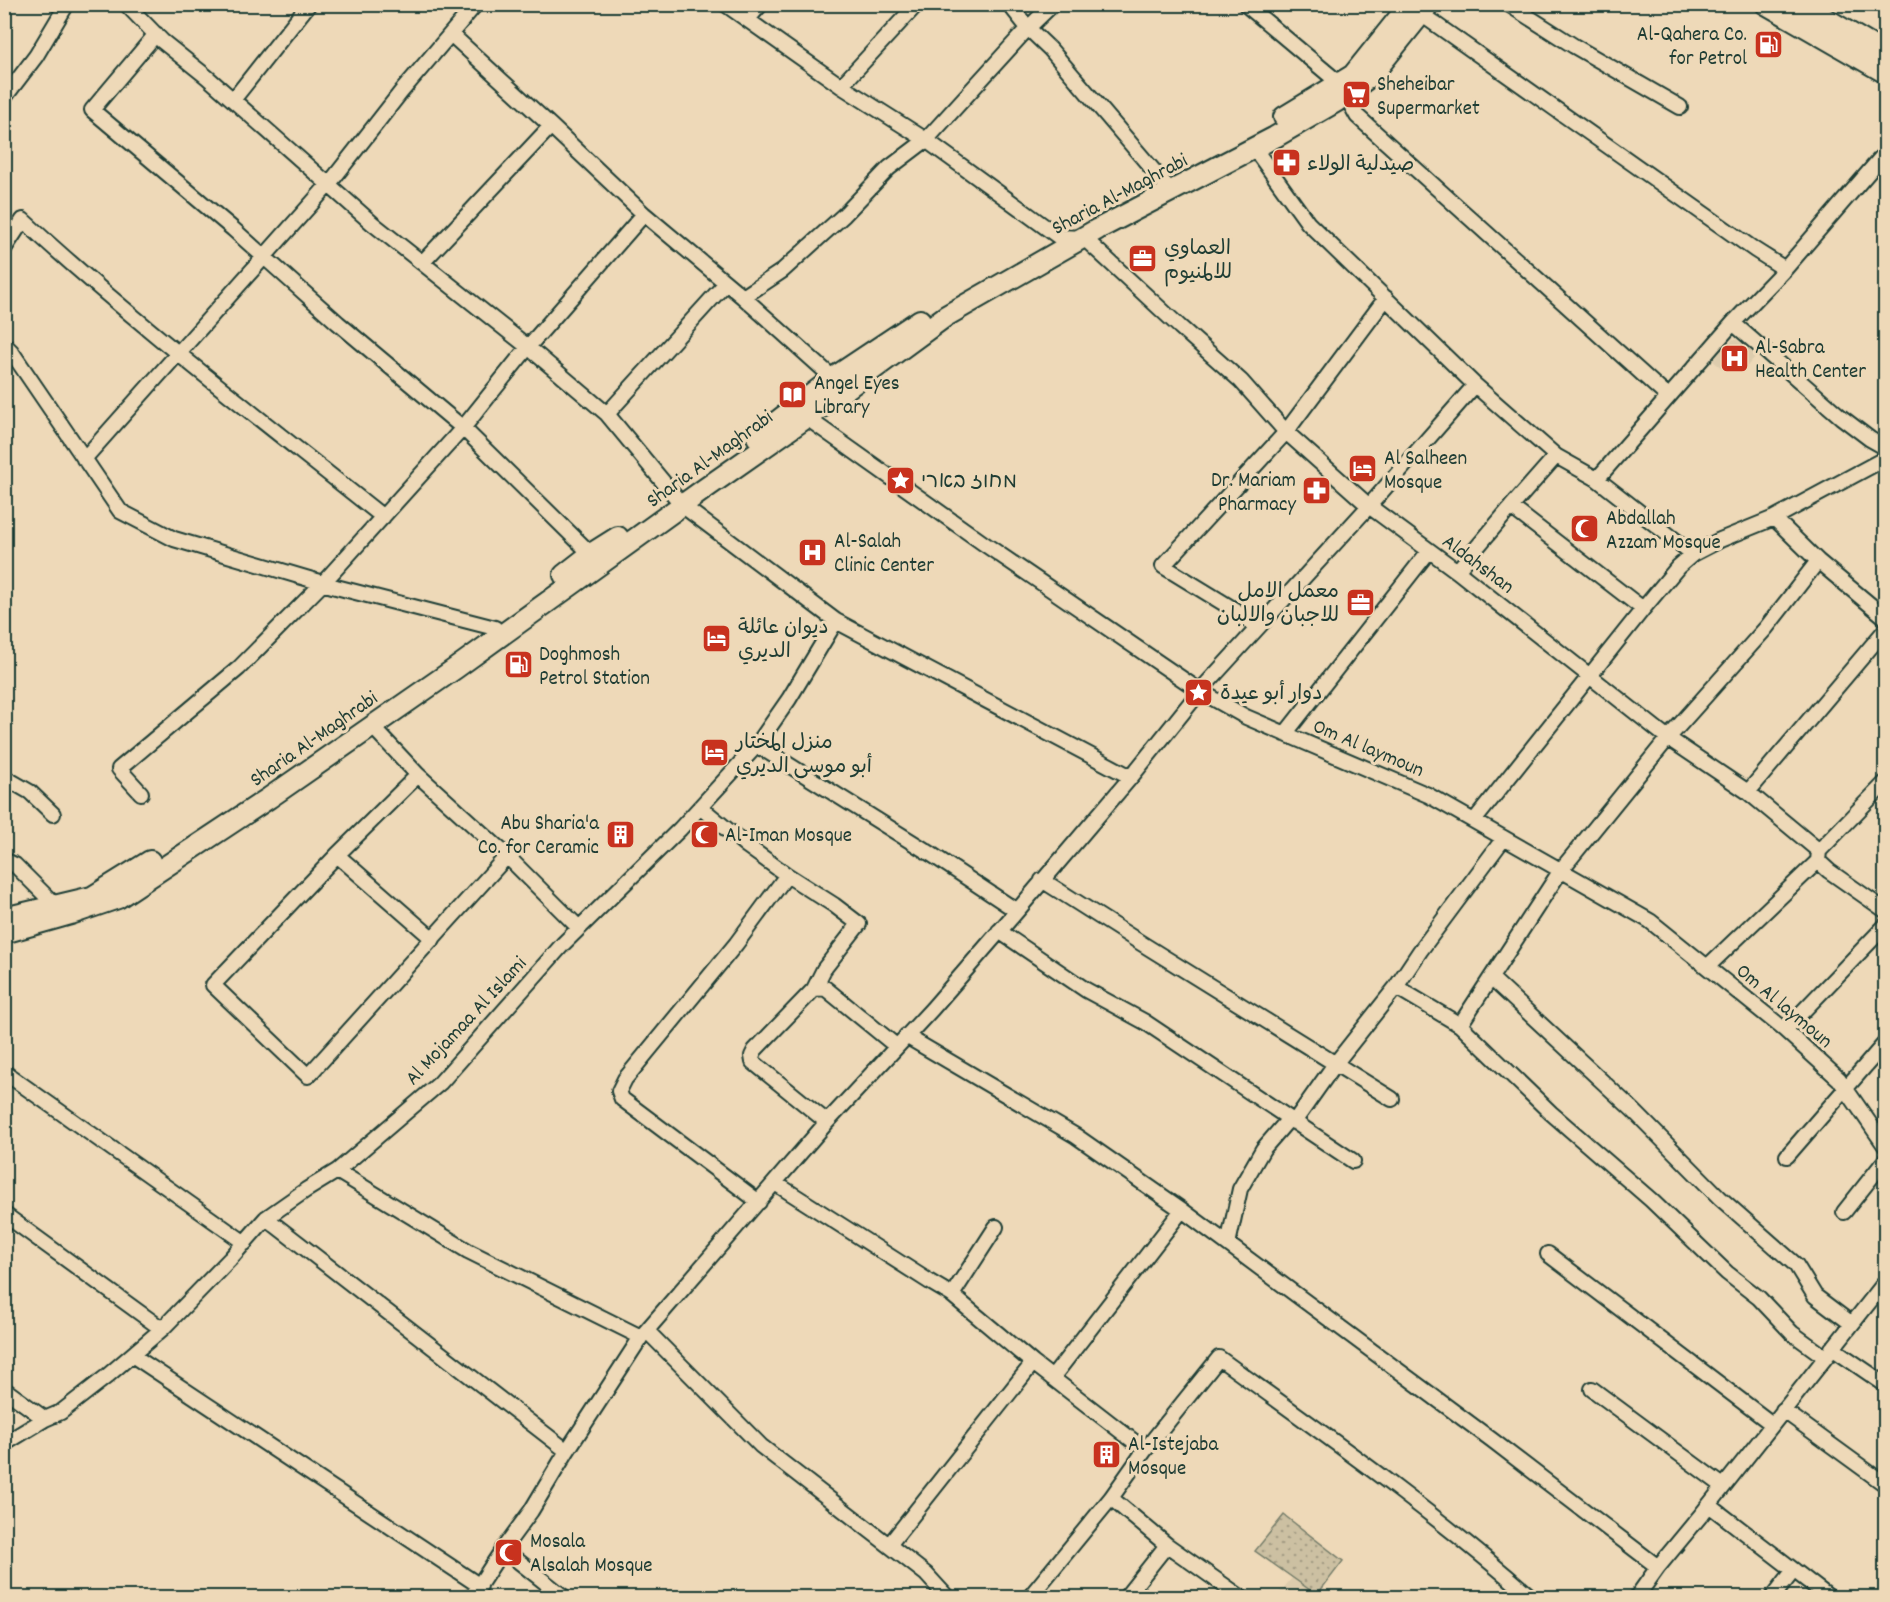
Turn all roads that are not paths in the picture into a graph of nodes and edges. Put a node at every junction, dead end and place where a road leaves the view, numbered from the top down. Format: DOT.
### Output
graph roads {
  1 [pos="67,4"];
  2 [pos="126,4"];
  3 [pos="309,4"];
  4 [pos="476,4"];
  5 [pos="725,4"];
  6 [pos="761,4"];
  7 [pos="917,4"];
  8 [pos="1009,4"];
  9 [pos="1053,4"];
  10 [pos="1245,4"];
  11 [pos="1508,4"];
  12 [pos="1766,4"];
  13 [pos="1801,4"];
  14 [pos="1420,8"];
  15 [pos="748,19"];
  16 [pos="1028,28"];
  17 [pos="156,34"];
  18 [pos="452,35"];
  19 [pos="1886,54"];
  20 [pos="1886,73"];
  21 [pos="841,86"];
  22 [pos="1342,89"];
  23 [pos="4,98"];
  24 [pos="233,100"];
  25 [pos="1680,107"];
  26 [pos="551,126"];
  27 [pos="926,140"];
  28 [pos="1254,148"];
  29 [pos="1886,152"];
  30 [pos="329,184"];
  31 [pos="1165,184"];
  32 [pos="644,213"];
  33 [pos="1059,237"];
  34 [pos="1084,238"];
  35 [pos="4,249"];
  36 [pos="264,258"];
  37 [pos="422,263"];
  38 [pos="1785,269"];
  39 [pos="726,283"];
  40 [pos="743,297"];
  41 [pos="1386,298"];
  42 [pos="1733,323"];
  43 [pos="4,344"];
  44 [pos="528,347"];
  45 [pos="177,353"];
  46 [pos="833,378"];
  47 [pos="1475,385"];
  48 [pos="1668,397"];
  49 [pos="607,414"];
  50 [pos="807,418"];
  51 [pos="463,428"];
  52 [pos="1286,432"];
  53 [pos="1886,448"];
  54 [pos="1556,456"];
  55 [pos="1886,458"];
  56 [pos="84,459"];
  57 [pos="1597,478"];
  58 [pos="680,502"];
  59 [pos="1369,506"];
  60 [pos="1510,507"];
  61 [pos="383,517"];
  62 [pos="1774,518"];
  63 [pos="1429,551"];
  64 [pos="591,554"];
  65 [pos="1693,554"];
  66 [pos="1818,561"];
  67 [pos="1457,571"];
  68 [pos="323,583"];
  69 [pos="1643,609"];
  70 [pos="1886,618"];
  71 [pos="836,621"];
  72 [pos="1257,627"];
  73 [pos="495,628"];
  74 [pos="1886,629"];
  75 [pos="1589,675"];
  76 [pos="1200,691"];
  77 [pos="372,726"];
  78 [pos="1285,734"];
  79 [pos="1668,738"];
  80 [pos="757,745"];
  81 [pos="418,775"];
  82 [pos="4,777"];
  83 [pos="1131,777"];
  84 [pos="1886,782"];
  85 [pos="1748,792"];
  86 [pos="141,793"];
  87 [pos="700,807"];
  88 [pos="52,814"];
  89 [pos="1474,821"];
  90 [pos="1504,838"];
  91 [pos="337,855"];
  92 [pos="507,856"];
  93 [pos="1819,856"];
  94 [pos="4,860"];
  95 [pos="1561,870"];
  96 [pos="787,875"];
  97 [pos="1042,880"];
  98 [pos="55,905"];
  99 [pos="1017,911"];
  100 [pos="1886,911"];
  101 [pos="4,918"];
  102 [pos="1886,926"];
  103 [pos="579,928"];
  104 [pos="999,931"];
  105 [pos="4,933"];
  106 [pos="433,939"];
  107 [pos="1707,967"];
  108 [pos="1491,978"];
  109 [pos="1396,987"];
  110 [pos="814,989"];
  111 [pos="1460,1025"];
  112 [pos="1785,1030"];
  113 [pos="901,1041"];
  114 [pos="1886,1042"];
  115 [pos="1335,1065"];
  116 [pos="4,1072"];
  117 [pos="1846,1089"];
  118 [pos="1392,1099"];
  119 [pos="1292,1120"];
  120 [pos="827,1122"];
  121 [pos="1886,1147"];
  122 [pos="1787,1156"];
  123 [pos="1886,1159"];
  124 [pos="1353,1161"];
  125 [pos="337,1171"];
  126 [pos="776,1183"];
  127 [pos="759,1202"];
  128 [pos="1182,1210"];
  129 [pos="1844,1212"];
  130 [pos="4,1214"];
  131 [pos="266,1218"];
  132 [pos="996,1227"];
  133 [pos="245,1243"];
  134 [pos="1228,1244"];
  135 [pos="1548,1254"];
  136 [pos="1886,1281"];
  137 [pos="952,1295"];
  138 [pos="1851,1324"];
  139 [pos="162,1329"];
  140 [pos="644,1334"];
  141 [pos="1828,1353"];
  142 [pos="132,1355"];
  143 [pos="1033,1363"];
  144 [pos="1052,1378"];
  145 [pos="1886,1385"];
  146 [pos="4,1389"];
  147 [pos="1592,1389"];
  148 [pos="1783,1410"];
  149 [pos="45,1419"];
  150 [pos="1772,1424"];
  151 [pos="4,1444"];
  152 [pos="1146,1450"];
  153 [pos="567,1451"];
  154 [pos="1886,1485"];
  155 [pos="1724,1486"];
  156 [pos="1111,1498"];
  157 [pos="1709,1505"];
  158 [pos="889,1545"];
  159 [pos="1167,1545"];
  160 [pos="503,1549"];
  161 [pos="1658,1566"];
  162 [pos="1794,1570"];
  163 [pos="480,1586"];
  164 [pos="1222,1592"];
  165 [pos="471,1598"];
  166 [pos="565,1598"];
  167 [pos="948,1598"];
  168 [pos="1029,1598"];
  169 [pos="1125,1598"];
  170 [pos="1242,1598"];
  171 [pos="1532,1598"];
  172 [pos="1636,1598"];
  173 [pos="1772,1598"];
  174 [pos="1830,1598"];
  1 -- 23 [label="street"];
  2 -- 17 [label="street"];
  3 -- 24 [label="street"];
  4 -- 18 [label="street"];
  5 -- 15 [label="street"];
  6 -- 15 [label="street"];
  7 -- 21 [label="street"];
  8 -- 16 [label="street"];
  9 -- 16 [label="street"];
  10 -- 22 [label="street"];
  11 -- 25 [label="street"];
  12 -- 20 [label="main road"];
  13 -- 19 [label="main road"];
  14 -- 22 [label="main road, Sharia Al-Maghrabi"];
  14 -- 38 [label="street"];
  15 -- 21 [label="street"];
  16 -- 27 [label="street"];
  16 -- 31 [label="street"];
  17 -- 24 [label="street"];
  17 -- 36 [label="street"];
  18 -- 26 [label="street"];
  18 -- 30 [label="street"];
  21 -- 27 [label="street"];
  22 -- 28 [label="main road, Sharia Al-Maghrabi"];
  22 -- 31 [label="main road, Sharia Al-Maghrabi"];
  22 -- 48 [label="street"];
  24 -- 30 [label="street"];
  26 -- 32 [label="street"];
  26 -- 37 [label="street"];
  27 -- 33 [label="street"];
  27 -- 40 [label="street"];
  28 -- 34 [label="main road, Sharia Al-Maghrabi"];
  28 -- 41 [label="street"];
  29 -- 38 [label="street"];
  30 -- 36 [label="street"];
  30 -- 37 [label="street"];
  31 -- 33 [label="main road, Sharia Al-Maghrabi"];
  32 -- 39 [label="street"];
  32 -- 44 [label="street"];
  33 -- 34 [label="street"];
  33 -- 46 [label="main road, Sharia Al-Maghrabi"];
  34 -- 50 [label="main road, Sharia Al-Maghrabi"];
  34 -- 52 [label="street, Aldahshan"];
  35 -- 45 [label="street"];
  36 -- 45 [label="street"];
  36 -- 51 [label="street"];
  37 -- 44 [label="street"];
  38 -- 42 [label="street"];
  39 -- 40 [label="street"];
  39 -- 49 [label="street"];
  40 -- 46 [label="street"];
  41 -- 47 [label="street"];
  41 -- 52 [label="street"];
  42 -- 48 [label="street"];
  42 -- 53 [label="street"];
  43 -- 56 [label="street"];
  44 -- 49 [label="street"];
  44 -- 51 [label="street"];
  45 -- 56 [label="street"];
  45 -- 61 [label="street"];
  46 -- 58 [label="main road, Sharia Al-Maghrabi"];
  47 -- 54 [label="street"];
  47 -- 59 [label="street"];
  48 -- 57 [label="street"];
  49 -- 58 [label="street"];
  50 -- 58 [label="main road, Sharia Al-Maghrabi"];
  50 -- 76 [label="street, Om Al laymoun"];
  51 -- 61 [label="street"];
  51 -- 64 [label="street"];
  52 -- 59 [label="street, Aldahshan"];
  52 -- 72 [label="street"];
  54 -- 57 [label="street"];
  54 -- 60 [label="street"];
  55 -- 62 [label="street"];
  56 -- 68 [label="street"];
  57 -- 65 [label="street"];
  58 -- 64 [label="main road, Sharia Al-Maghrabi"];
  58 -- 71 [label="street"];
  58 -- 77 [label="main road, Sharia Al-Maghrabi"];
  59 -- 63 [label="street, Aldahshan"];
  59 -- 72 [label="street"];
  60 -- 67 [label="street"];
  60 -- 69 [label="street"];
  61 -- 68 [label="street"];
  62 -- 65 [label="street"];
  62 -- 66 [label="street"];
  63 -- 67 [label="street, Aldahshan"];
  63 -- 78 [label="street"];
  64 -- 73 [label="main road, Sharia Al-Maghrabi"];
  65 -- 69 [label="street"];
  66 -- 70 [label="street"];
  66 -- 79 [label="street"];
  67 -- 75 [label="street, Aldahshan"];
  68 -- 73 [label="street"];
  68 -- 86 [label="street"];
  69 -- 75 [label="street"];
  71 -- 80 [label="street, Al Mojamaa Al Islami"];
  71 -- 83 [label="street"];
  72 -- 76 [label="street"];
  73 -- 98 [label="main road, Sharia Al-Maghrabi"];
  74 -- 85 [label="street"];
  75 -- 79 [label="street, Aldahshan"];
  75 -- 89 [label="street"];
  76 -- 78 [label="street, Om Al laymoun"];
  76 -- 83 [label="street"];
  77 -- 81 [label="street"];
  77 -- 105 [label="main road, Sharia Al-Maghrabi"];
  78 -- 89 [label="street, Om Al laymoun"];
  79 -- 85 [label="street, Aldahshan"];
  79 -- 95 [label="street"];
  80 -- 87 [label="street, Al Mojamaa Al Islami"];
  80 -- 99 [label="street"];
  81 -- 91 [label="street"];
  81 -- 92 [label="street"];
  82 -- 88 [label="street"];
  83 -- 97 [label="street"];
  84 -- 93 [label="street"];
  85 -- 93 [label="street, Aldahshan"];
  87 -- 96 [label="street"];
  87 -- 103 [label="street, Al Mojamaa Al Islami"];
  89 -- 90 [label="street, Om Al laymoun"];
  90 -- 95 [label="street, Om Al laymoun"];
  90 -- 109 [label="street"];
  91 -- 106 [label="street"];
  91 -- 106 [label="street"];
  92 -- 103 [label="street"];
  92 -- 106 [label="street"];
  93 -- 100 [label="street, Aldahshan"];
  93 -- 107 [label="street"];
  94 -- 98 [label="street"];
  95 -- 107 [label="street, Om Al laymoun"];
  95 -- 108 [label="street"];
  96 -- 110 [label="street"];
  96 -- 127 [label="street"];
  97 -- 99 [label="street"];
  97 -- 115 [label="street"];
  98 -- 101 [label="main road, Sharia Al-Maghrabi"];
  99 -- 104 [label="street"];
  102 -- 112 [label="street"];
  103 -- 125 [label="street, Al Mojamaa Al Islami"];
  104 -- 113 [label="street"];
  104 -- 119 [label="street"];
  107 -- 112 [label="street, Om Al laymoun"];
  108 -- 111 [label="street"];
  108 -- 138 [label="street"];
  109 -- 111 [label="street"];
  109 -- 115 [label="street"];
  110 -- 113 [label="street"];
  110 -- 120 [label="street"];
  111 -- 141 [label="street"];
  112 -- 117 [label="street, Om Al laymoun"];
  113 -- 120 [label="street"];
  113 -- 128 [label="street"];
  114 -- 117 [label="street"];
  115 -- 118 [label="street"];
  115 -- 119 [label="street"];
  116 -- 133 [label="street"];
  117 -- 121 [label="street, Om Al laymoun"];
  117 -- 122 [label="street"];
  119 -- 124 [label="street"];
  119 -- 134 [label="street"];
  120 -- 126 [label="street"];
  123 -- 129 [label="street"];
  125 -- 131 [label="street, Al Mojamaa Al Islami"];
  125 -- 140 [label="street"];
  126 -- 127 [label="street"];
  126 -- 137 [label="street"];
  127 -- 140 [label="street"];
  128 -- 134 [label="street"];
  128 -- 144 [label="street"];
  130 -- 139 [label="street"];
  131 -- 133 [label="street, Al Mojamaa Al Islami"];
  131 -- 153 [label="street"];
  132 -- 137 [label="street"];
  133 -- 139 [label="street, Al Mojamaa Al Islami"];
  134 -- 161 [label="street"];
  135 -- 150 [label="street"];
  136 -- 138 [label="street"];
  137 -- 143 [label="street"];
  138 -- 141 [label="street"];
  139 -- 142 [label="street, Al Mojamaa Al Islami"];
  140 -- 153 [label="street"];
  140 -- 158 [label="street"];
  141 -- 145 [label="street"];
  141 -- 148 [label="street"];
  142 -- 149 [label="street, Al Mojamaa Al Islami"];
  142 -- 163 [label="street"];
  143 -- 144 [label="street"];
  143 -- 158 [label="street"];
  144 -- 152 [label="street"];
  146 -- 149 [label="street"];
  147 -- 155 [label="street"];
  148 -- 150 [label="street"];
  148 -- 154 [label="street"];
  149 -- 151 [label="street, Al Mojamaa Al Islami"];
  150 -- 155 [label="street"];
  152 -- 156 [label="street"];
  152 -- 171 [label="street"];
  153 -- 160 [label="street"];
  155 -- 157 [label="street"];
  156 -- 159 [label="street"];
  156 -- 168 [label="street"];
  157 -- 161 [label="street"];
  157 -- 162 [label="street"];
  158 -- 167 [label="street"];
  159 -- 164 [label="street"];
  159 -- 169 [label="street"];
  160 -- 163 [label="street"];
  160 -- 166 [label="street"];
  161 -- 172 [label="street"];
  162 -- 173 [label="street"];
  162 -- 174 [label="street"];
  163 -- 165 [label="street"];
  164 -- 170 [label="street"];
}
